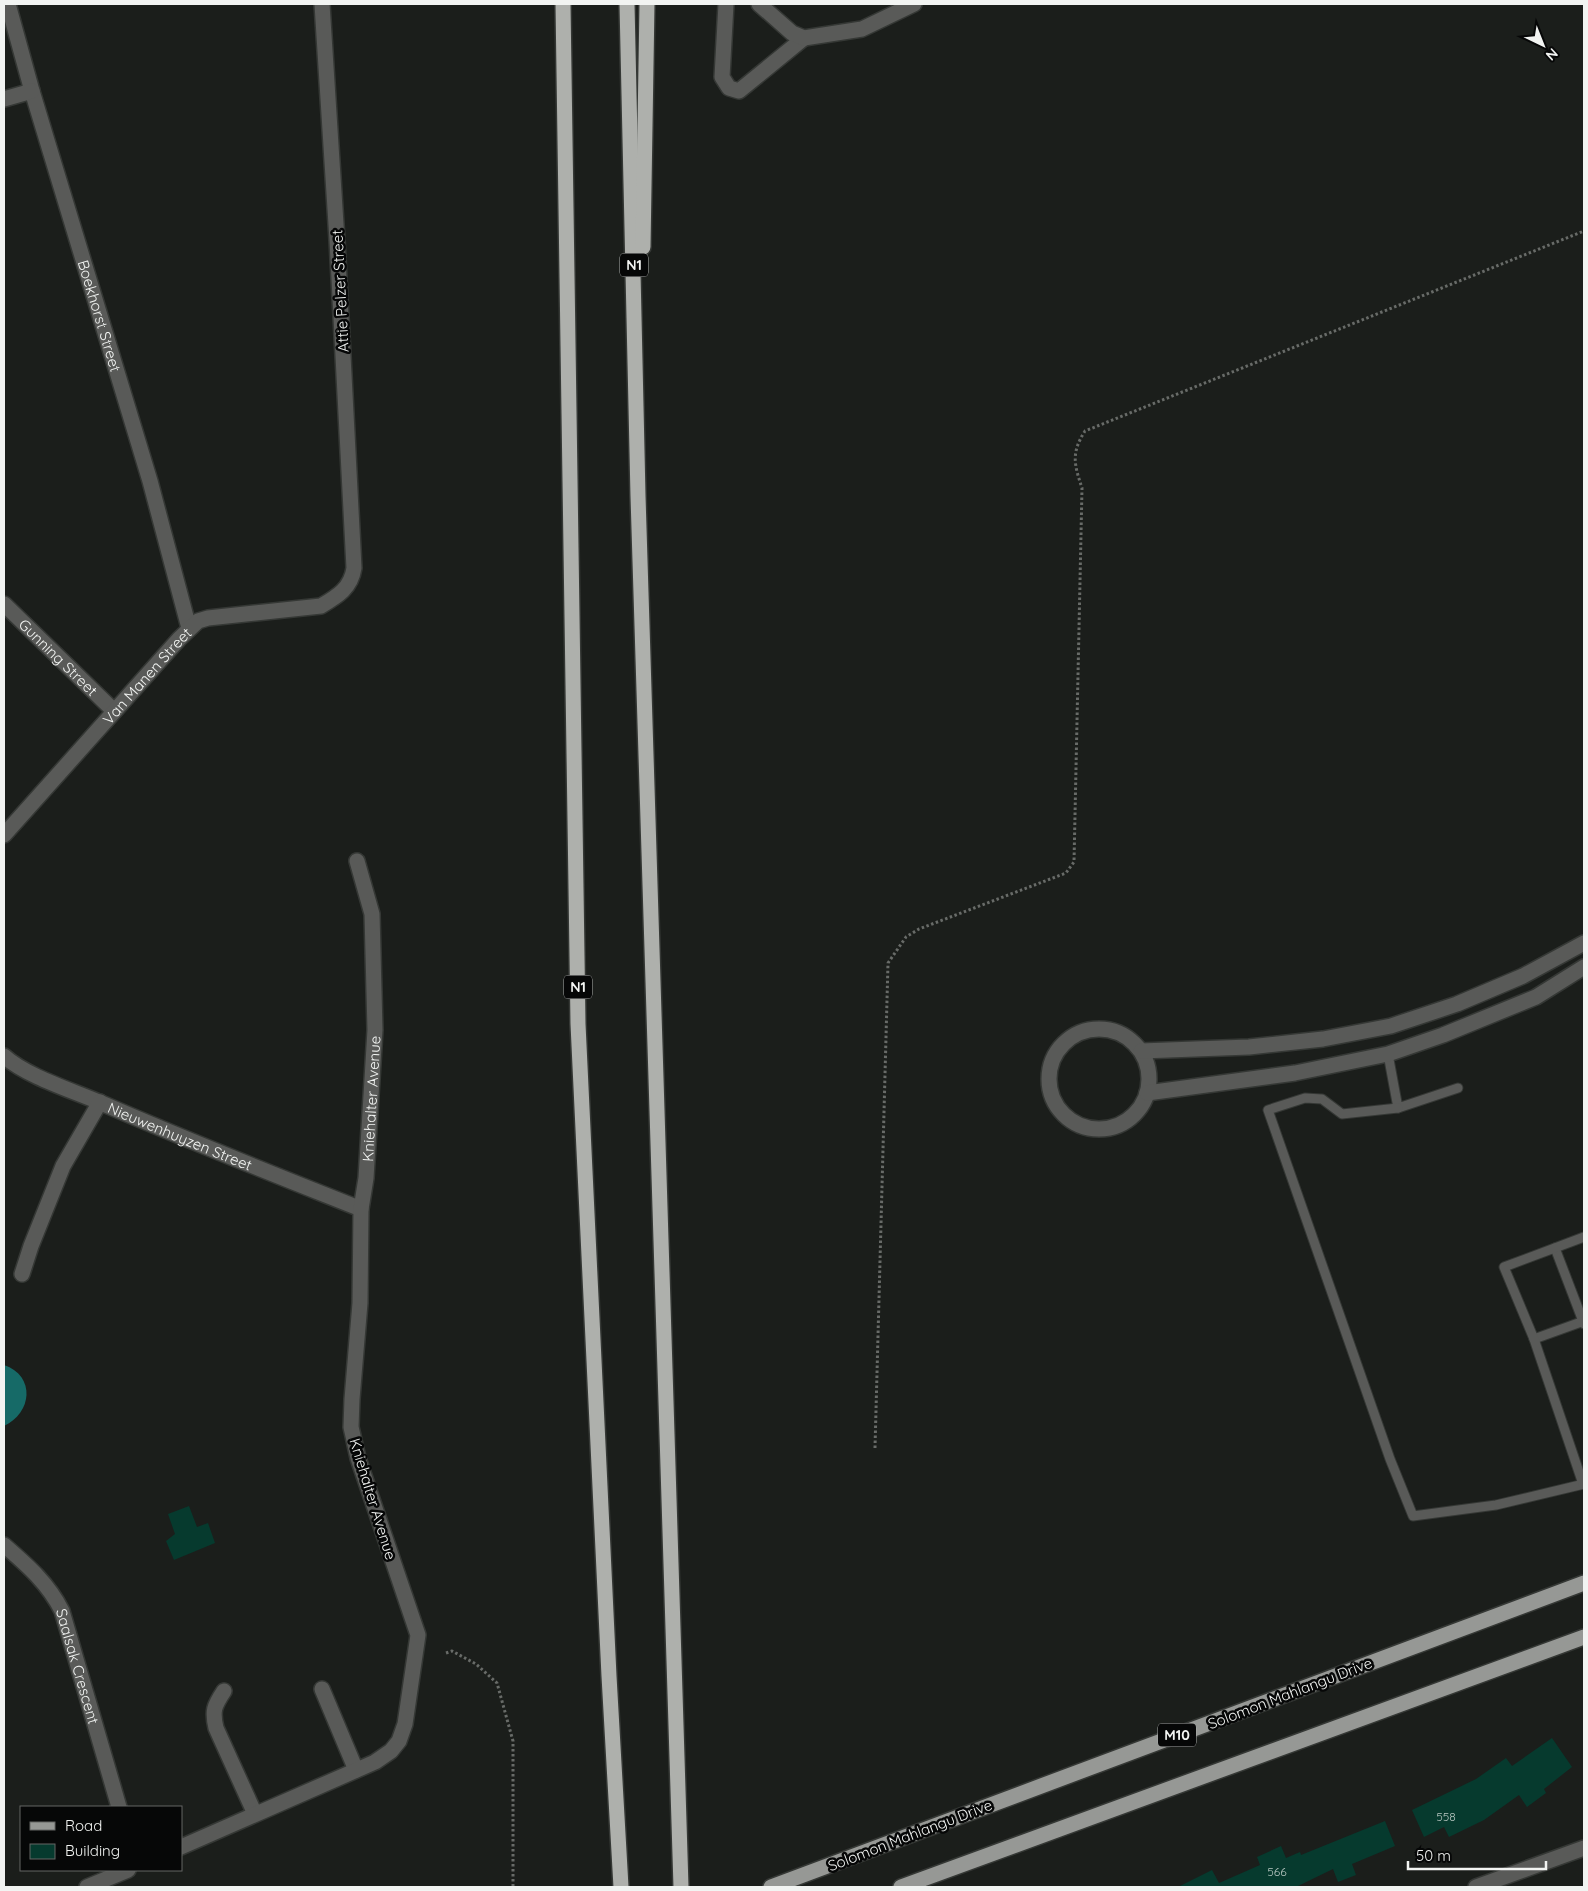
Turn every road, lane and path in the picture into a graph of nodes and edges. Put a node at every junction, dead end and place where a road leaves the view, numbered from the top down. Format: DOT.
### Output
graph roads {
  1 [pos="8,4"];
  2 [pos="322,4"];
  3 [pos="555,4"];
  4 [pos="563,4"];
  5 [pos="627,4"];
  6 [pos="647,4"];
  7 [pos="726,4"];
  8 [pos="759,4"];
  9 [pos="914,4"];
  10 [pos="804,38"];
  11 [pos="565,86"];
  12 [pos="32,91"];
  13 [pos="4,99"];
  14 [pos="1584,232"];
  15 [pos="638,496"];
  16 [pos="353,578"];
  17 [pos="4,604"];
  18 [pos="189,628"];
  19 [pos="114,711"];
  20 [pos="4,835"];
  21 [pos="357,861"];
  22 [pos="1584,943"];
  23 [pos="1584,968"];
  24 [pos="1141,1051"];
  25 [pos="1388,1054"];
  26 [pos="4,1056"];
  27 [pos="1458,1088"];
  28 [pos="1147,1093"];
  29 [pos="100,1102"];
  30 [pos="1398,1108"];
  31 [pos="361,1209"];
  32 [pos="1584,1237"];
  33 [pos="1555,1248"];
  34 [pos="22,1274"];
  35 [pos="1584,1322"];
  36 [pos="1534,1339"];
  37 [pos="875,1448"];
  38 [pos="1584,1484"];
  39 [pos="4,1545"];
  40 [pos="1584,1582"];
  41 [pos="1584,1637"];
  42 [pos="446,1653"];
  43 [pos="322,1689"];
  44 [pos="224,1691"];
  45 [pos="356,1770"];
  46 [pos="120,1806"];
  47 [pos="255,1814"];
  48 [pos="182,1847"];
  49 [pos="1584,1848"];
  50 [pos="126,1871"];
  51 [pos="87,1887"];
  52 [pos="513,1887"];
  53 [pos="621,1887"];
  54 [pos="681,1887"];
  55 [pos="770,1887"];
  56 [pos="901,1887"];
  57 [pos="1476,1887"];
  1 -- 12 [label="street, Boekhorst Street"];
  2 -- 16 [label="street, Attie Pelzer Street"];
  3 -- 11 [label="highway"];
  4 -- 11 [label="highway, N1"];
  5 -- 15 [label="highway, N1"];
  6 -- 15 [label="highway"];
  7 -- 10 [label="street"];
  8 -- 10 [label="street"];
  9 -- 10 [label="street"];
  11 -- 53 [label="highway, N1"];
  12 -- 13 [label="street"];
  12 -- 18 [label="street, Boekhorst Street"];
  14 -- 37 [label="path"];
  15 -- 54 [label="highway, N1"];
  16 -- 18 [label="street, Van Manen Street"];
  17 -- 19 [label="street, Gunning Street"];
  18 -- 19 [label="street, Van Manen Street"];
  19 -- 20 [label="street, Van Manen Street"];
  21 -- 31 [label="street, Kniehalter Avenue"];
  22 -- 24 [label="street"];
  23 -- 25 [label="street"];
  24 -- 28 [label="street"];
  24 -- 28 [label="street"];
  25 -- 28 [label="street"];
  25 -- 30 [label="lane"];
  26 -- 29 [label="street, Nieuwenhuyzen Street"];
  27 -- 30 [label="lane"];
  29 -- 31 [label="street, Nieuwenhuyzen Street"];
  29 -- 34 [label="street"];
  30 -- 38 [label="lane"];
  31 -- 45 [label="street, Kniehalter Avenue"];
  32 -- 33 [label="lane"];
  33 -- 35 [label="lane"];
  33 -- 36 [label="lane"];
  35 -- 36 [label="lane"];
  36 -- 38 [label="lane"];
  39 -- 46 [label="street, Saalsak Crescent"];
  40 -- 55 [label="main road, Solomon Mahlangu Drive / M10"];
  41 -- 56 [label="main road"];
  42 -- 52 [label="path"];
  43 -- 45 [label="street"];
  44 -- 47 [label="street"];
  45 -- 47 [label="street, Kniehalter Avenue"];
  47 -- 48 [label="street, Kniehalter Avenue"];
  49 -- 57 [label="street"];
  50 -- 51 [label="street"];
}
